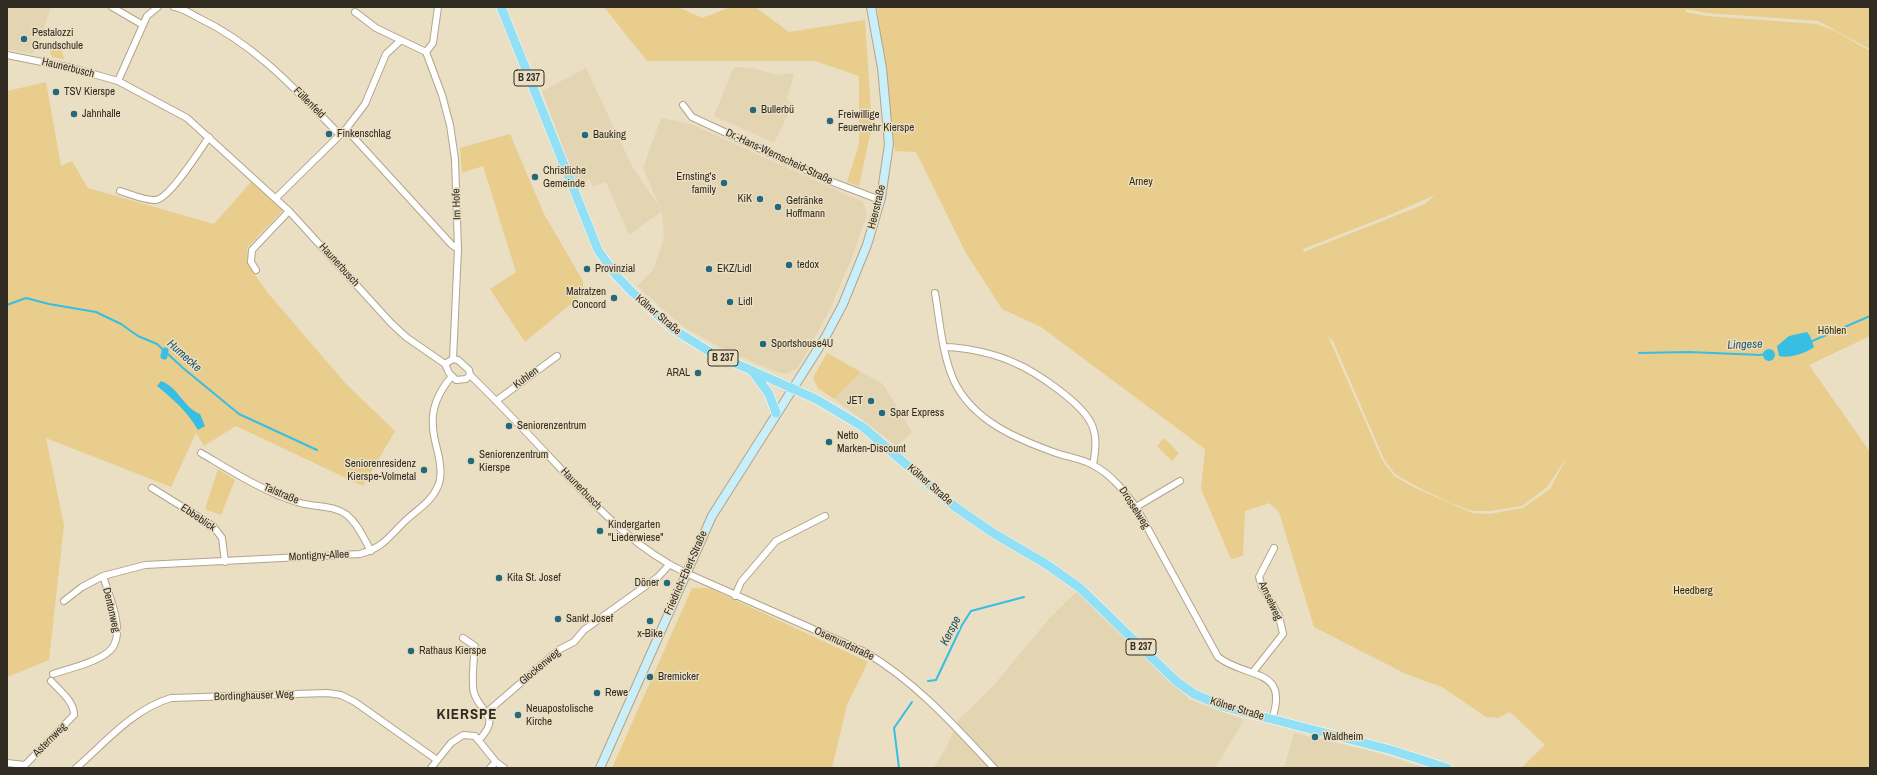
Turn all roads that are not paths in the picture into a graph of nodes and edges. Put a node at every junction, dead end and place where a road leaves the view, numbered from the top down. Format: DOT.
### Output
graph roads {
  1 [pos="112,7"];
  2 [pos="158,7"];
  3 [pos="174,7"];
  4 [pos="438,7"];
  5 [pos="501,7"];
  6 [pos="871,7"];
  7 [pos="355,12"];
  8 [pos="143,25"];
  9 [pos="400,41"];
  10 [pos="426,52"];
  11 [pos="7,55"];
  12 [pos="118,81"];
  13 [pos="683,105"];
  14 [pos="346,129"];
  15 [pos="339,134"];
  16 [pos="209,137"];
  17 [pos="120,191"];
  18 [pos="276,198"];
  19 [pos="880,200"];
  20 [pos="289,211"];
  21 [pos="458,249"];
  22 [pos="256,270"];
  23 [pos="935,293"];
  24 [pos="944,347"];
  25 [pos="557,356"];
  26 [pos="453,359"];
  27 [pos="445,364"];
  28 [pos="752,371"];
  29 [pos="470,375"];
  30 [pos="452,376"];
  31 [pos="793,389"];
  32 [pos="496,401"];
  33 [pos="776,413"];
  34 [pos="202,453"];
  35 [pos="1093,465"];
  36 [pos="1180,480"];
  37 [pos="152,488"];
  38 [pos="1136,507"];
  39 [pos="825,516"];
  40 [pos="1274,548"];
  41 [pos="371,551"];
  42 [pos="225,562"];
  43 [pos="670,565"];
  44 [pos="686,573"];
  45 [pos="103,576"];
  46 [pos="735,596"];
  47 [pos="64,601"];
  48 [pos="463,638"];
  49 [pos="1253,672"];
  50 [pos="53,674"];
  51 [pos="51,681"];
  52 [pos="486,712"];
  53 [pos="1272,719"];
  54 [pos="479,740"];
  55 [pos="437,760"];
  56 [pos="496,762"];
  57 [pos="7,763"];
  58 [pos="26,767"];
  59 [pos="76,768"];
  60 [pos="431,768"];
  61 [pos="490,768"];
  62 [pos="504,768"];
  63 [pos="600,768"];
  64 [pos="994,768"];
  65 [pos="1448,768"];
  1 -- 8 [label="street"];
  2 -- 8 [label="street"];
  3 -- 15 [label="street, Füllenfeld"];
  4 -- 10 [label="street"];
  5 -- 28 [label="main road, Kölner Straße / B 237"];
  6 -- 19 [label="main road, Heerstraße"];
  7 -- 9 [label="street"];
  8 -- 12 [label="street"];
  9 -- 10 [label="street"];
  9 -- 14 [label="street"];
  10 -- 21 [label="street, Im Hofe"];
  11 -- 12 [label="street, Haunerbusch"];
  12 -- 16 [label="street, Haunerbusch"];
  13 -- 19 [label="street, Dr.-Hans-Wernscheid-Straße"];
  14 -- 15 [label="street"];
  14 -- 21 [label="street"];
  15 -- 18 [label="street"];
  16 -- 17 [label="street"];
  16 -- 18 [label="street, Haunerbusch"];
  18 -- 20 [label="street, Haunerbusch"];
  19 -- 31 [label="main road, Heerstraße"];
  20 -- 22 [label="street"];
  20 -- 27 [label="street, Haunerbusch"];
  21 -- 26 [label="street, Im Hofe"];
  23 -- 24 [label="street, Drosselweg"];
  24 -- 35 [label="street, Drosselweg"];
  24 -- 35 [label="street"];
  25 -- 32 [label="street, Kuhlen"];
  26 -- 27 [label="street"];
  26 -- 29 [label="street"];
  27 -- 30 [label="street"];
  28 -- 31 [label="main road, Kölner Straße / B 237"];
  28 -- 33 [label="main road"];
  29 -- 30 [label="street"];
  29 -- 32 [label="street, Haunerbusch"];
  30 -- 41 [label="street, Montigny-Allee"];
  31 -- 33 [label="main road, Friedrich-Ebert-Straße"];
  31 -- 53 [label="main road, Kölner Straße / B 237"];
  32 -- 43 [label="street, Haunerbusch"];
  33 -- 44 [label="main road, Friedrich-Ebert-Straße"];
  34 -- 41 [label="street, Talstraße"];
  35 -- 38 [label="street, Drosselweg"];
  36 -- 38 [label="street"];
  37 -- 42 [label="street, Ebbeblick"];
  38 -- 49 [label="street, Drosselweg"];
  39 -- 46 [label="street"];
  40 -- 49 [label="street, Amselweg"];
  41 -- 42 [label="street, Montigny-Allee"];
  42 -- 45 [label="street, Montigny-Allee"];
  43 -- 44 [label="street, Haunerbusch"];
  43 -- 52 [label="street, Glockenweg"];
  44 -- 46 [label="street, Osemundstraße"];
  44 -- 63 [label="main road, Friedrich-Ebert-Straße"];
  45 -- 47 [label="street, Montigny-Allee"];
  45 -- 50 [label="street, Dentonweg"];
  46 -- 64 [label="street, Osemundstraße"];
  48 -- 52 [label="street"];
  49 -- 53 [label="street, Drosselweg"];
  51 -- 58 [label="street, Asternweg"];
  52 -- 54 [label="street"];
  53 -- 65 [label="main road, Kölner Straße / B 237"];
  54 -- 55 [label="street"];
  54 -- 56 [label="street"];
  55 -- 59 [label="street, Bordinghauser Weg"];
  55 -- 60 [label="street"];
  56 -- 61 [label="street"];
  56 -- 62 [label="street"];
  57 -- 58 [label="street, Asternweg"];
}
